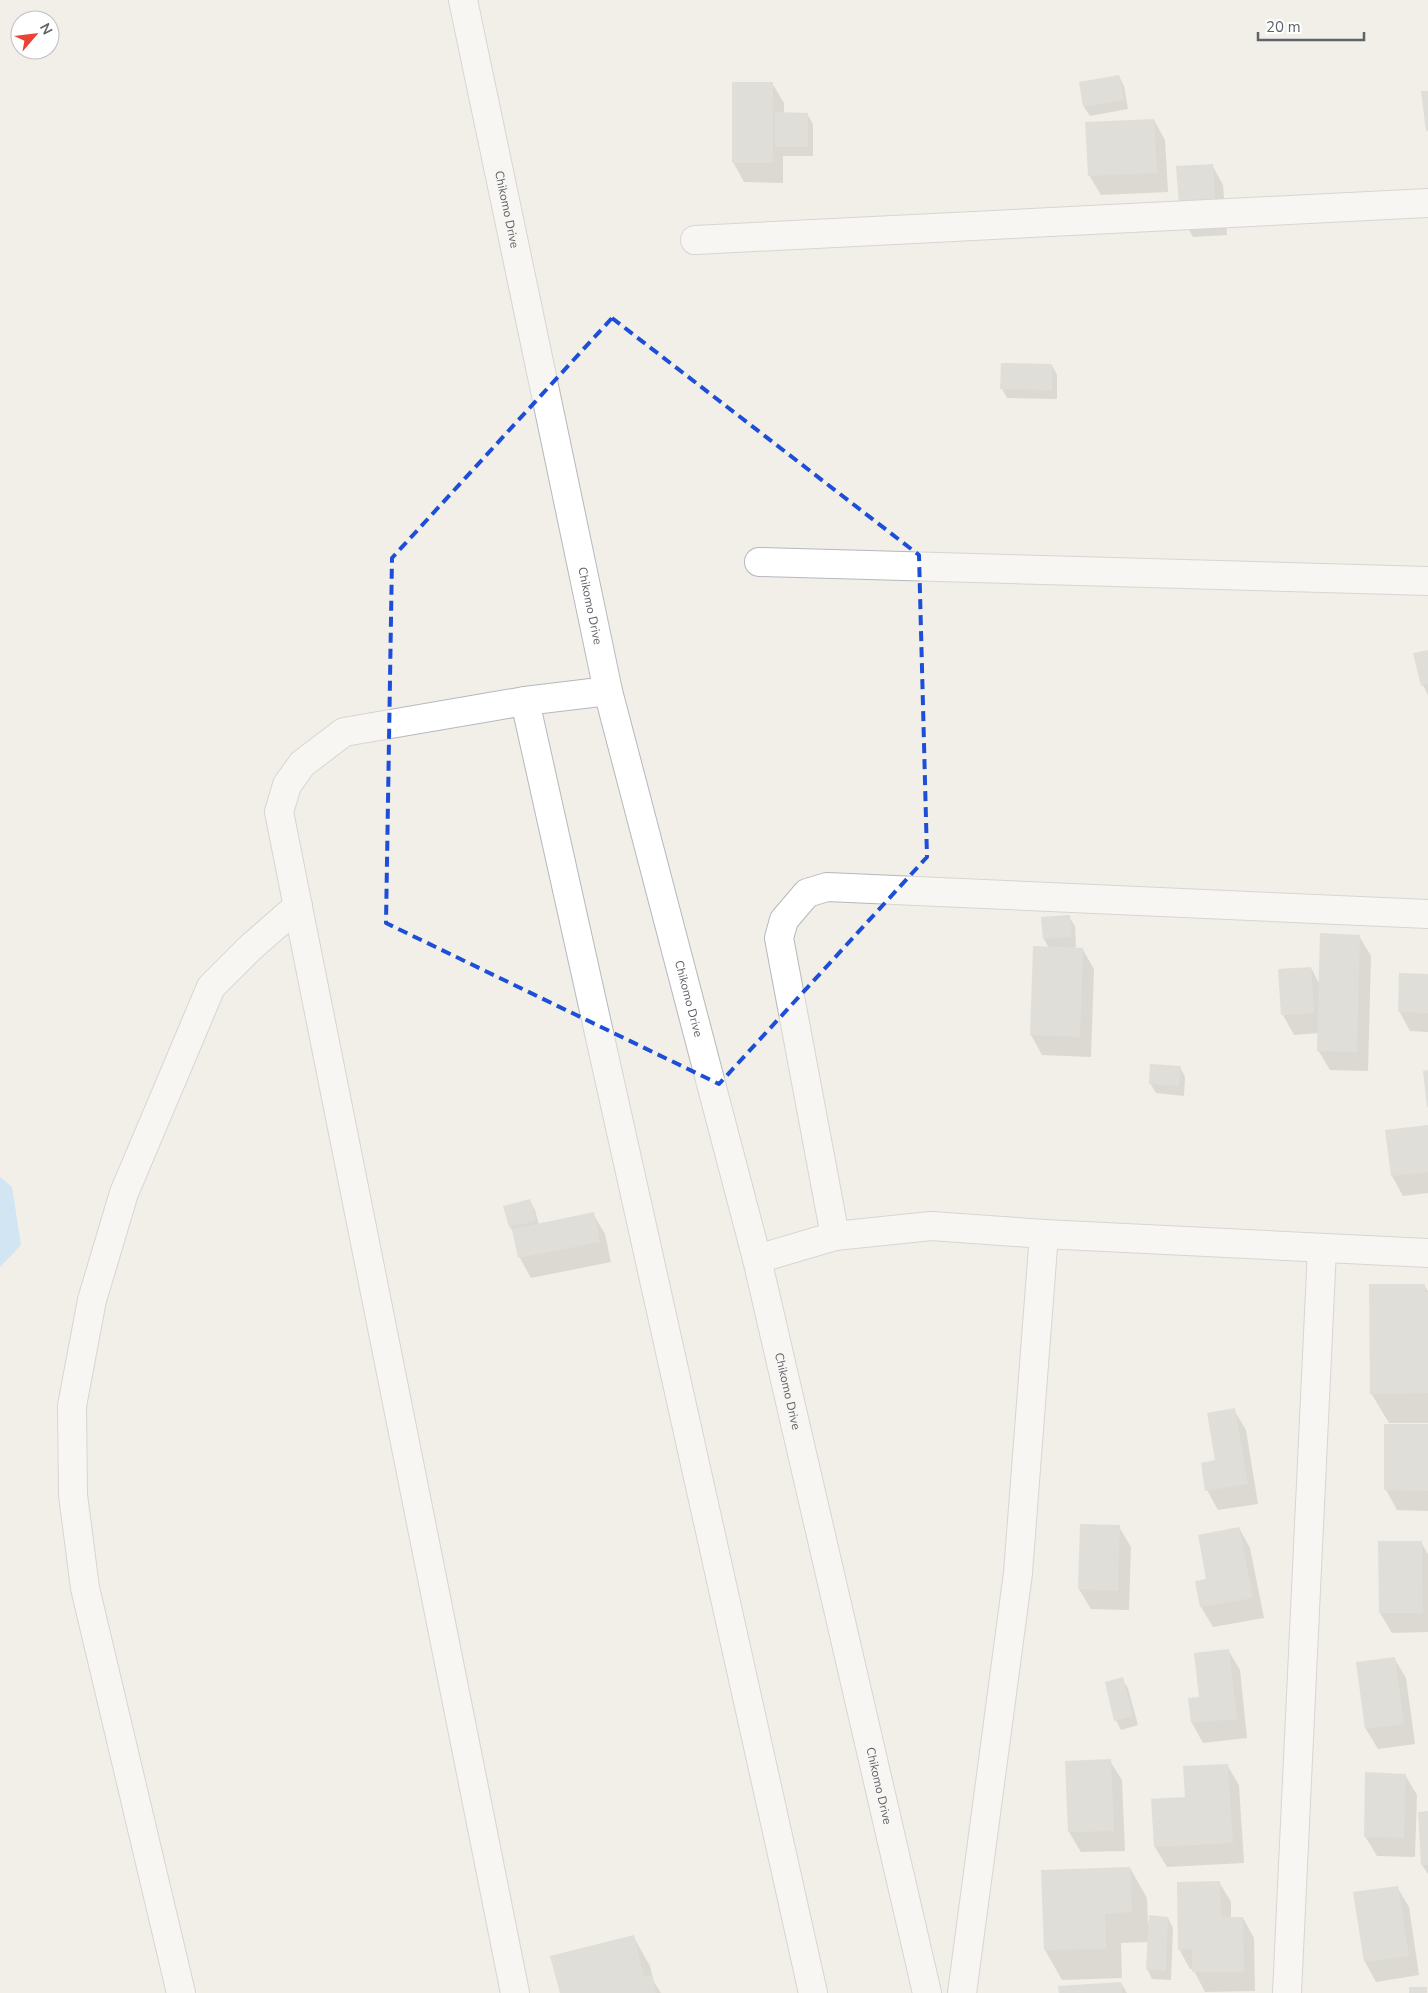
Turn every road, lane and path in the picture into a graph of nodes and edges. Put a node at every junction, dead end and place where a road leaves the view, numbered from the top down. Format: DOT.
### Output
graph roads {
  1 [pos="463,0"];
  2 [pos="1428,203"];
  3 [pos="695,240"];
  4 [pos="759,562"];
  5 [pos="1428,581"];
  6 [pos="608,691"];
  7 [pos="525,701"];
  8 [pos="298,906"];
  9 [pos="1428,914"];
  10 [pos="1044,1234"];
  11 [pos="835,1236"];
  12 [pos="1322,1249"];
  13 [pos="1428,1253"];
  14 [pos="756,1259"];
  15 [pos="181,1993"];
  16 [pos="515,1993"];
  17 [pos="813,1993"];
  18 [pos="927,1993"];
  19 [pos="962,1993"];
  20 [pos="1287,1993"];
  1 -- 6 [label="street, Chikomo Drive"];
  2 -- 3 [label="street"];
  4 -- 5 [label="street"];
  6 -- 7 [label="street"];
  6 -- 14 [label="street, Chikomo Drive"];
  7 -- 8 [label="street"];
  7 -- 17 [label="street"];
  8 -- 15 [label="street"];
  8 -- 16 [label="street"];
  9 -- 11 [label="street"];
  10 -- 11 [label="street"];
  10 -- 12 [label="street"];
  10 -- 19 [label="street"];
  11 -- 14 [label="street"];
  12 -- 13 [label="street"];
  12 -- 20 [label="street"];
  14 -- 18 [label="street, Chikomo Drive"];
}
